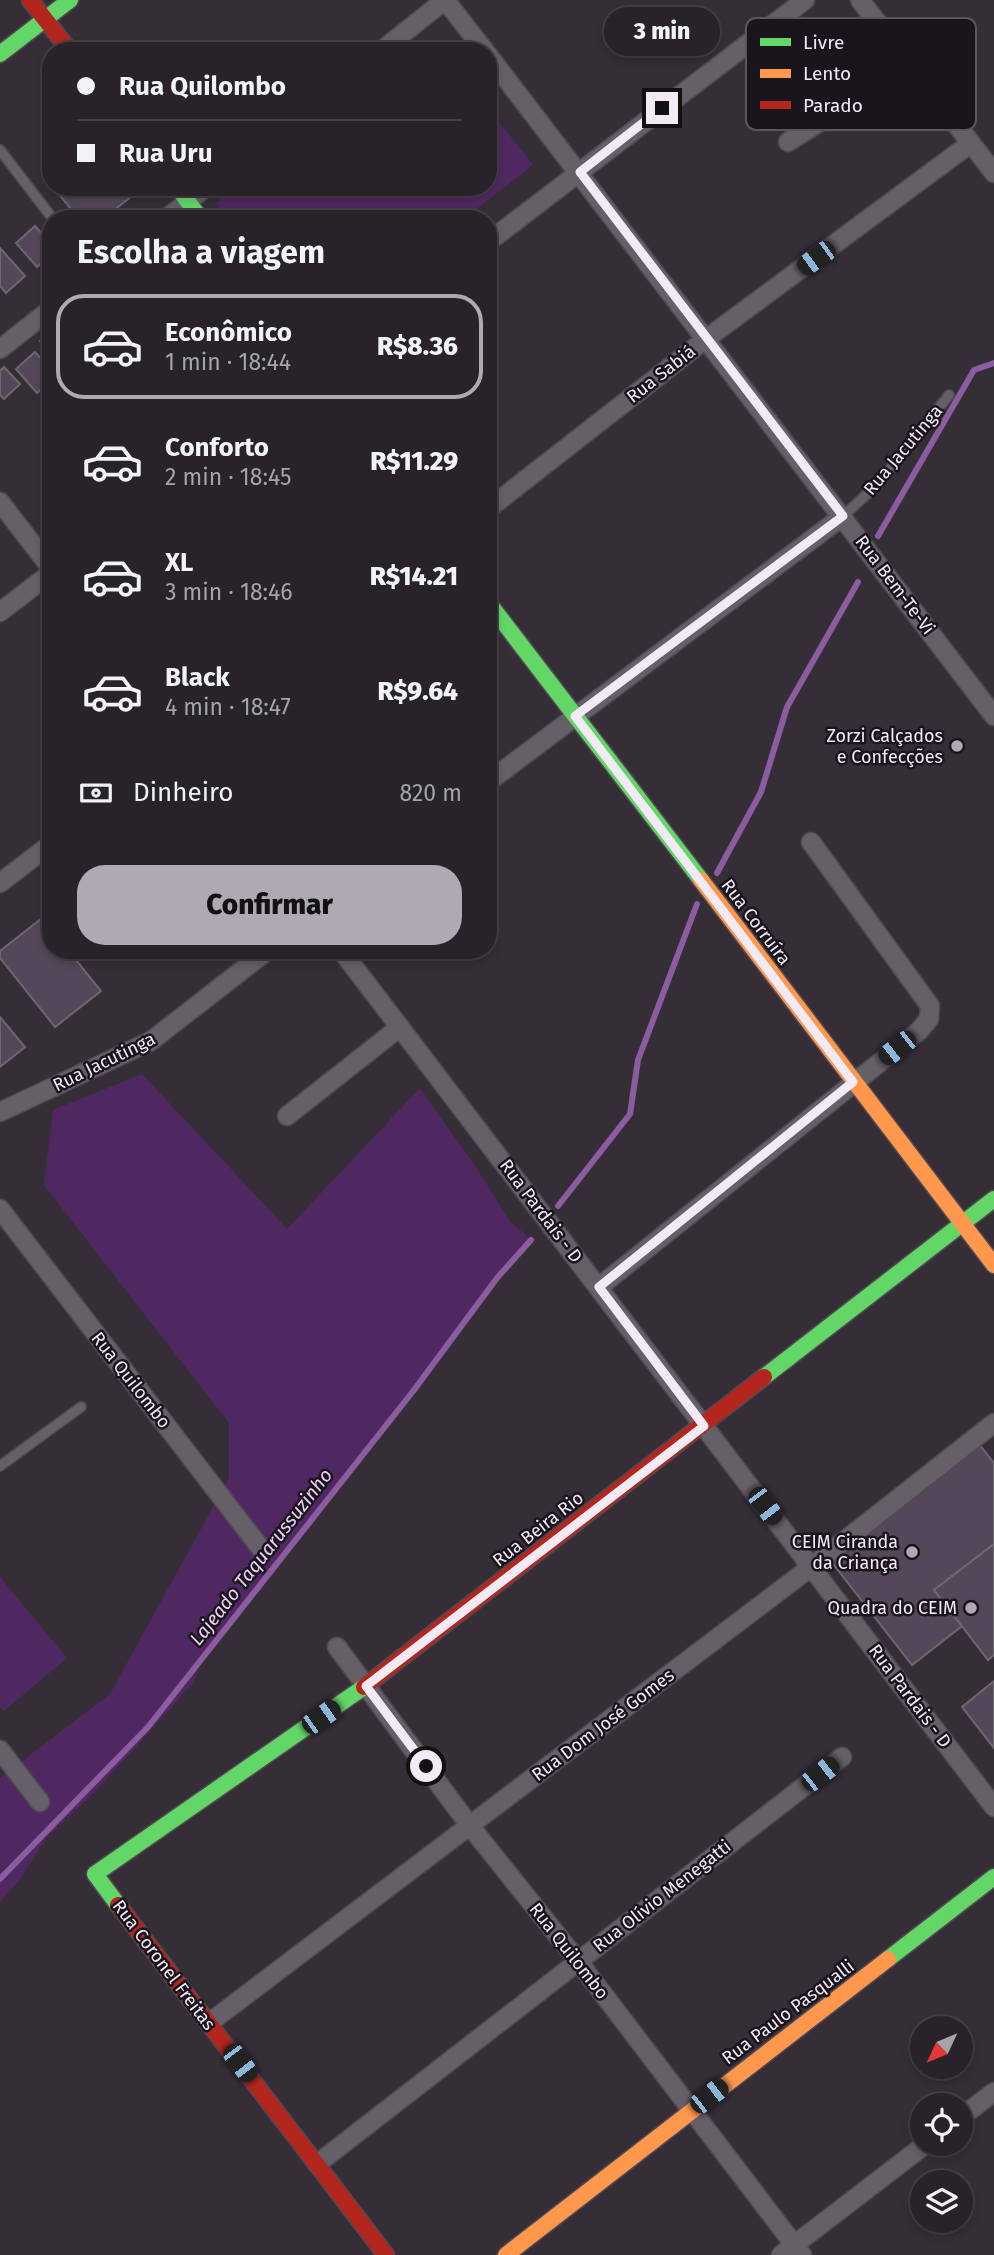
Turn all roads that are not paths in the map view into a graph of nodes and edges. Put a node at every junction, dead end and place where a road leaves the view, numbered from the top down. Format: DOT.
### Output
graph roads {
  1 [pos="30,0"];
  2 [pos="69,0"];
  3 [pos="445,0"];
  4 [pos="805,0"];
  5 [pos="860,0"];
  6 [pos="781,18"];
  7 [pos="874,18"];
  8 [pos="45,19"];
  9 [pos="63,42"];
  10 [pos="391,42"];
  11 [pos="478,42"];
  12 [pos="746,45"];
  13 [pos="0,54"];
  14 [pos="497,66"];
  15 [pos="807,130"];
  16 [pos="961,130"];
  17 [pos="788,142"];
  18 [pos="971,143"];
  19 [pos="0,150"];
  20 [pos="580,172"];
  21 [pos="994,173"];
  22 [pos="46,210"];
  23 [pos="497,235"];
  24 [pos="42,316"];
  25 [pos="706,339"];
  26 [pos="0,349"];
  27 [pos="949,395"];
  28 [pos="0,502"];
  29 [pos="497,502"];
  30 [pos="843,516"];
  31 [pos="42,559"];
  32 [pos="42,578"];
  33 [pos="0,612"];
  34 [pos="497,615"];
  35 [pos="575,716"];
  36 [pos="994,716"];
  37 [pos="497,775"];
  38 [pos="811,842"];
  39 [pos="42,851"];
  40 [pos="0,883"];
  41 [pos="256,959"];
  42 [pos="348,959"];
  43 [pos="400,1027"];
  44 [pos="853,1082"];
  45 [pos="0,1112"];
  46 [pos="287,1116"];
  47 [pos="994,1199"];
  48 [pos="0,1209"];
  49 [pos="962,1224"];
  50 [pos="994,1265"];
  51 [pos="599,1287"];
  52 [pos="80,1406"];
  53 [pos="994,1423"];
  54 [pos="704,1426"];
  55 [pos="0,1466"];
  56 [pos="262,1550"];
  57 [pos="811,1567"];
  58 [pos="337,1647"];
  59 [pos="366,1686"];
  60 [pos="0,1750"];
  61 [pos="842,1757"];
  62 [pos="40,1802"];
  63 [pos="994,1807"];
  64 [pos="470,1826"];
  65 [pos="95,1874"];
  66 [pos="994,1877"];
  67 [pos="578,1961"];
  68 [pos="209,2023"];
  69 [pos="994,2092"];
  70 [pos="973,2108"];
  71 [pos="691,2111"];
  72 [pos="911,2156"];
  73 [pos="317,2164"];
  74 [pos="792,2252"];
  75 [pos="386,2255"];
  76 [pos="506,2255"];
  1 -- 8 [label="street"];
  2 -- 8 [label="street"];
  3 -- 10 [label="street"];
  3 -- 11 [label="street, Rua Bem-Te-Vi"];
  4 -- 6 [label="street"];
  5 -- 7 [label="street"];
  8 -- 9 [label="street"];
  8 -- 13 [label="street"];
  12 -- 20 [label="street"];
  14 -- 20 [label="street, Rua Bem-Te-Vi"];
  15 -- 17 [label="street"];
  16 -- 18 [label="street"];
  18 -- 21 [label="street"];
  18 -- 25 [label="street, Rua Sabiá"];
  19 -- 22 [label="lane"];
  20 -- 23 [label="street"];
  20 -- 25 [label="street, Rua Bem-Te-Vi"];
  24 -- 26 [label="street"];
  25 -- 29 [label="street, Rua Sabiá"];
  25 -- 30 [label="street, Rua Bem-Te-Vi"];
  27 -- 30 [label="lane, Rua Jacutinga"];
  28 -- 31 [label="street"];
  30 -- 35 [label="street, Rua Jacutinga"];
  30 -- 36 [label="street, Rua Bem-Te-Vi"];
  32 -- 33 [label="street"];
  34 -- 35 [label="street, Rua Corruíra"];
  35 -- 37 [label="street, Rua Jacutinga"];
  35 -- 44 [label="street, Rua Corruíra"];
  38 -- 44 [label="street"];
  39 -- 40 [label="street"];
  41 -- 45 [label="street, Rua Jacutinga"];
  42 -- 43 [label="street, Rua Pardais - D"];
  43 -- 46 [label="street"];
  43 -- 51 [label="street, Rua Pardais - D"];
  44 -- 49 [label="street, Rua Corruíra"];
  44 -- 51 [label="street"];
  47 -- 49 [label="street, Rua Beira Rio"];
  48 -- 56 [label="street, Rua Quilombo"];
  49 -- 50 [label="street, Rua Corruíra"];
  49 -- 54 [label="street, Rua Beira Rio"];
  51 -- 54 [label="street, Rua Pardais - D"];
  52 -- 55 [label="lane"];
  53 -- 57 [label="street, Rua Dom José Gomes"];
  54 -- 57 [label="street, Rua Pardais - D"];
  54 -- 59 [label="street, Rua Beira Rio"];
  57 -- 63 [label="street, Rua Pardais - D"];
  57 -- 64 [label="street, Rua Dom José Gomes"];
  58 -- 59 [label="street, Rua Quilombo"];
  59 -- 64 [label="street, Rua Quilombo"];
  59 -- 65 [label="street, Rua Beira Rio"];
  60 -- 62 [label="street"];
  61 -- 67 [label="street, Rua Olívio Menegatti"];
  64 -- 67 [label="street, Rua Quilombo"];
  64 -- 68 [label="street, Rua Dom José Gomes"];
  65 -- 68 [label="street, Rua Coronel Freitas"];
  66 -- 71 [label="street, Rua Paulo Pasqualli"];
  67 -- 71 [label="street, Rua Quilombo"];
  67 -- 73 [label="street, Rua Olívio Menegatti"];
  68 -- 73 [label="street, Rua Coronel Freitas"];
  69 -- 70 [label="street"];
  71 -- 74 [label="street, Rua Quilombo"];
  71 -- 76 [label="street, Rua Paulo Pasqualli"];
  72 -- 74 [label="street"];
  73 -- 75 [label="street, Rua Coronel Freitas"];
}
